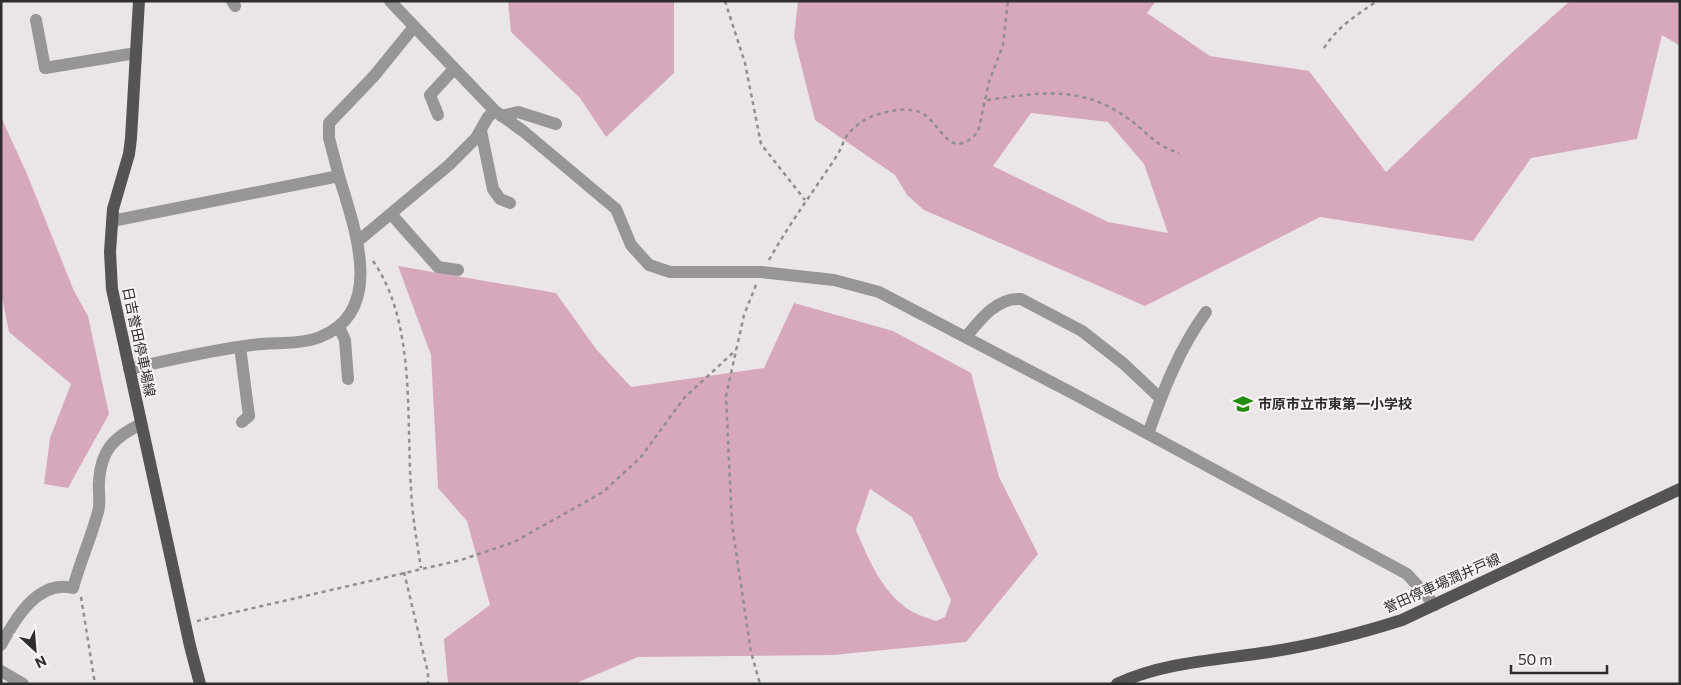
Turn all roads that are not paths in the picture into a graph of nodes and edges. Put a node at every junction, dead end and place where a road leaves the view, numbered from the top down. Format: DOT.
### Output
graph roads {
  1 [pos="138,1"];
  2 [pos="390,1"];
  3 [pos="36,20"];
  4 [pos="413,28"];
  5 [pos="136,53"];
  6 [pos="454,69"];
  7 [pos="498,113"];
  8 [pos="438,115"];
  9 [pos="556,124"];
  10 [pos="482,131"];
  11 [pos="338,176"];
  12 [pos="510,203"];
  13 [pos="392,215"];
  14 [pos="112,221"];
  15 [pos="358,241"];
  16 [pos="458,270"];
  17 [pos="1206,312"];
  18 [pos="339,327"];
  19 [pos="966,337"];
  20 [pos="240,347"];
  21 [pos="129,369"];
  22 [pos="348,379"];
  23 [pos="1161,399"];
  24 [pos="242,422"];
  25 [pos="141,424"];
  26 [pos="1148,434"];
  27 [pos="1680,490"];
  28 [pos="1435,605"];
  29 [pos="1,646"];
  30 [pos="1,671"];
  31 [pos="1119,683"];
  32 [pos="23,684"];
  33 [pos="200,684"];
  1 -- 5 [label="main road, 日吉誉田停車場線"];
  2 -- 4 [label="street"];
  3 -- 5 [label="street"];
  4 -- 6 [label="street"];
  4 -- 11 [label="street"];
  5 -- 14 [label="main road, 日吉誉田停車場線"];
  6 -- 7 [label="street"];
  6 -- 8 [label="street"];
  7 -- 9 [label="street"];
  7 -- 10 [label="street"];
  7 -- 19 [label="street"];
  10 -- 12 [label="street"];
  10 -- 13 [label="street"];
  11 -- 14 [label="street"];
  11 -- 15 [label="street"];
  13 -- 15 [label="street"];
  13 -- 16 [label="street"];
  14 -- 21 [label="main road, 日吉誉田停車場線"];
  15 -- 18 [label="street"];
  17 -- 23 [label="street"];
  18 -- 20 [label="street"];
  18 -- 22 [label="street"];
  19 -- 23 [label="street"];
  19 -- 26 [label="street"];
  20 -- 21 [label="street"];
  20 -- 24 [label="street"];
  21 -- 25 [label="main road, 日吉誉田停車場線"];
  23 -- 26 [label="street"];
  25 -- 29 [label="street"];
  25 -- 33 [label="main road, 日吉誉田停車場線"];
  26 -- 28 [label="street"];
  27 -- 28 [label="main road, 誉田停車場潤井戸線"];
  28 -- 31 [label="main road, 誉田停車場潤井戸線"];
  30 -- 32 [label="street"];
}
